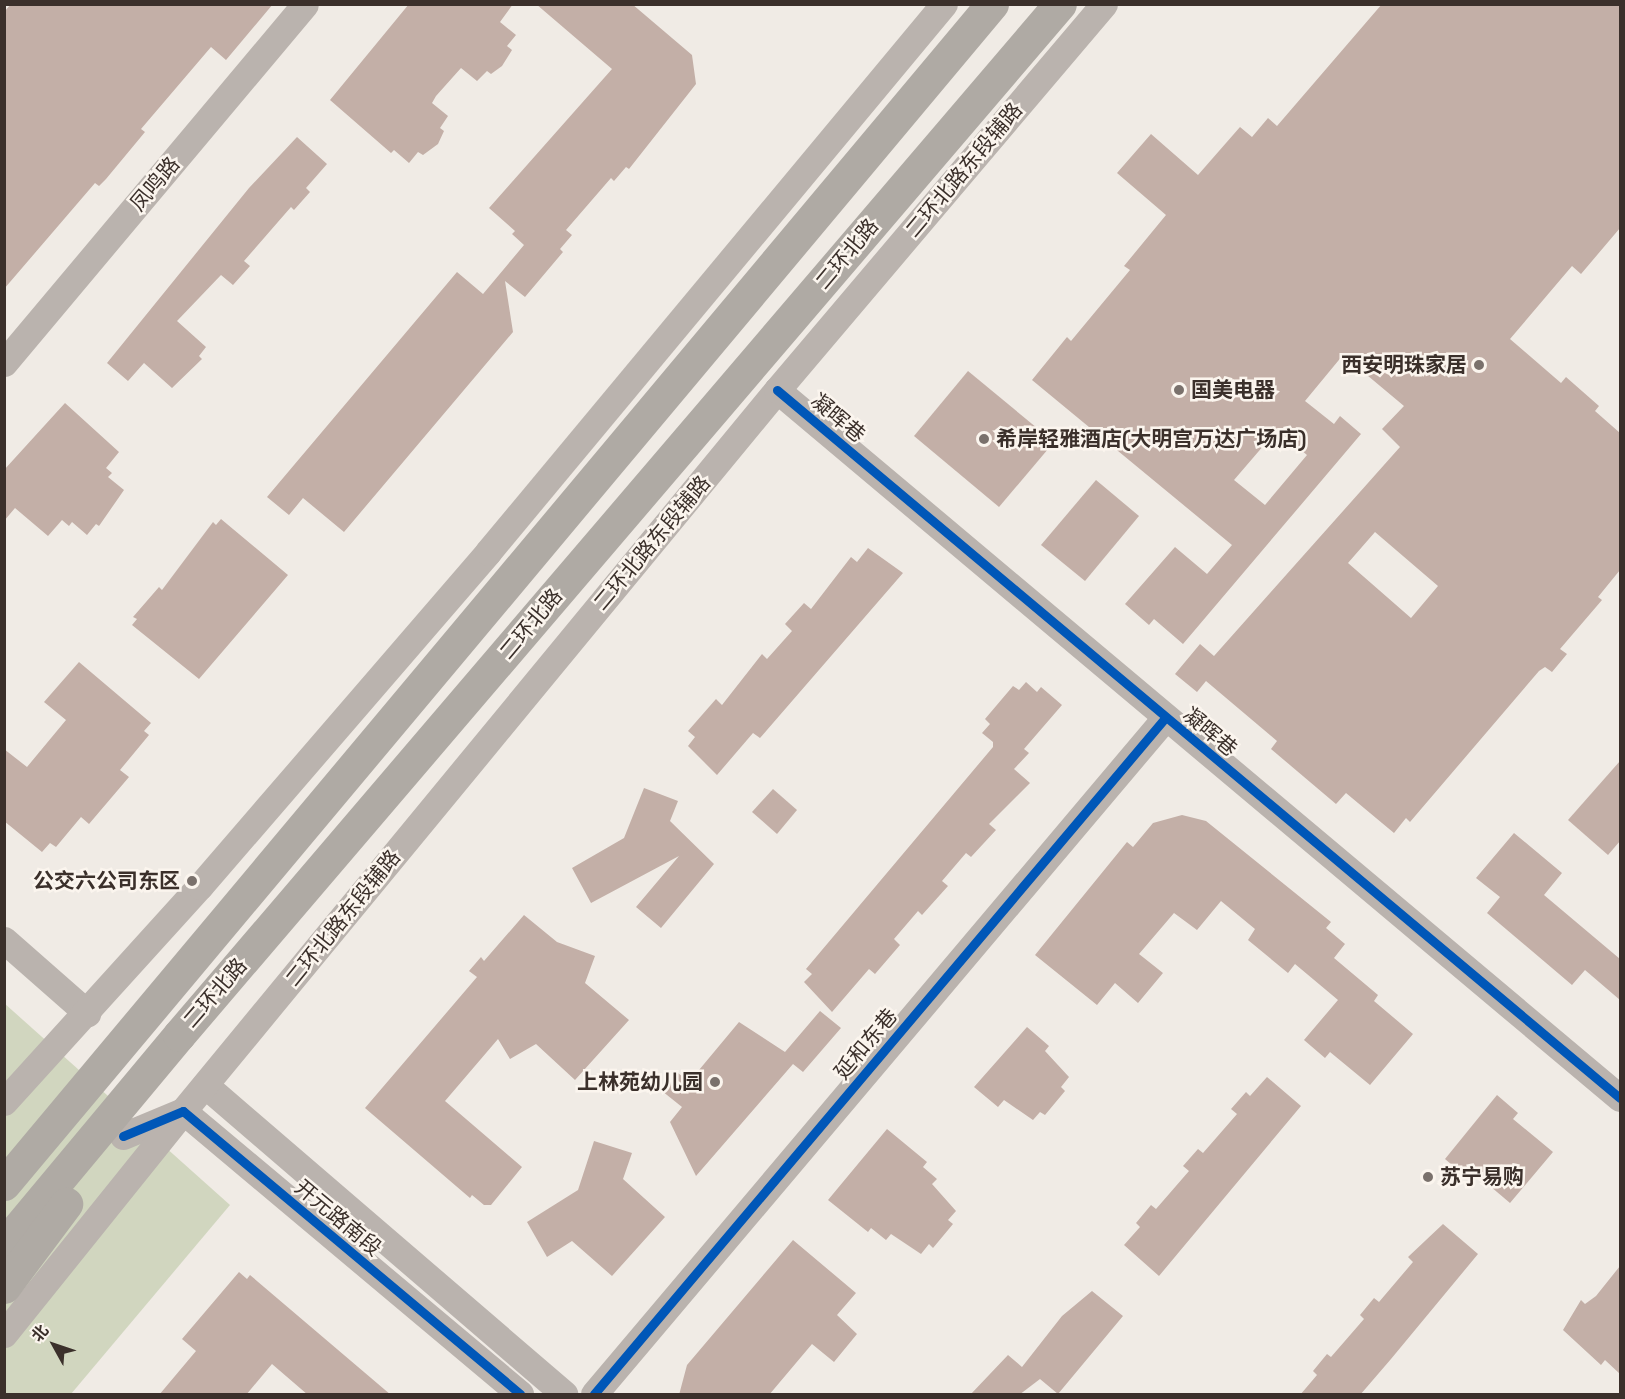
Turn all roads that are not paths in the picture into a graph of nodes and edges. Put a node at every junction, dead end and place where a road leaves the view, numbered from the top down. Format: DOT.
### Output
graph roads {
  1 [pos="305,4"];
  2 [pos="944,4"];
  3 [pos="992,4"];
  4 [pos="1060,4"];
  5 [pos="1104,4"];
  6 [pos="4,363"];
  7 [pos="777,390"];
  8 [pos="1165,718"];
  9 [pos="4,940"];
  10 [pos="87,1013"];
  11 [pos="179,1035"];
  12 [pos="205,1085"];
  13 [pos="1620,1098"];
  14 [pos="4,1102"];
  15 [pos="183,1111"];
  16 [pos="123,1136"];
  17 [pos="4,1184"];
  18 [pos="4,1245"];
  19 [pos="4,1287"];
  20 [pos="4,1334"];
  21 [pos="520,1395"];
  22 [pos="564,1395"];
  23 [pos="594,1395"];
  1 -- 6 [label="street, 凤鸣路"];
  2 -- 10 [label="street"];
  3 -- 17 [label="highway, 二环北路"];
  4 -- 11 [label="highway, 二环北路"];
  5 -- 7 [label="street, 二环北路东段辅路"];
  7 -- 8 [label="street, 凝晖巷"];
  7 -- 12 [label="street, 二环北路东段辅路"];
  8 -- 13 [label="street, 凝晖巷"];
  8 -- 23 [label="street, 延和东巷"];
  9 -- 10 [label="street"];
  10 -- 14 [label="street"];
  11 -- 16 [label="highway"];
  11 -- 18 [label="highway, 二环北路"];
  12 -- 15 [label="street, 二环北路东段辅路"];
  12 -- 22 [label="street, 开元路南段"];
  15 -- 16 [label="street"];
  15 -- 20 [label="street, 二环北路东段辅路"];
  15 -- 21 [label="street, 开元路南段"];
  16 -- 19 [label="highway"];
}
